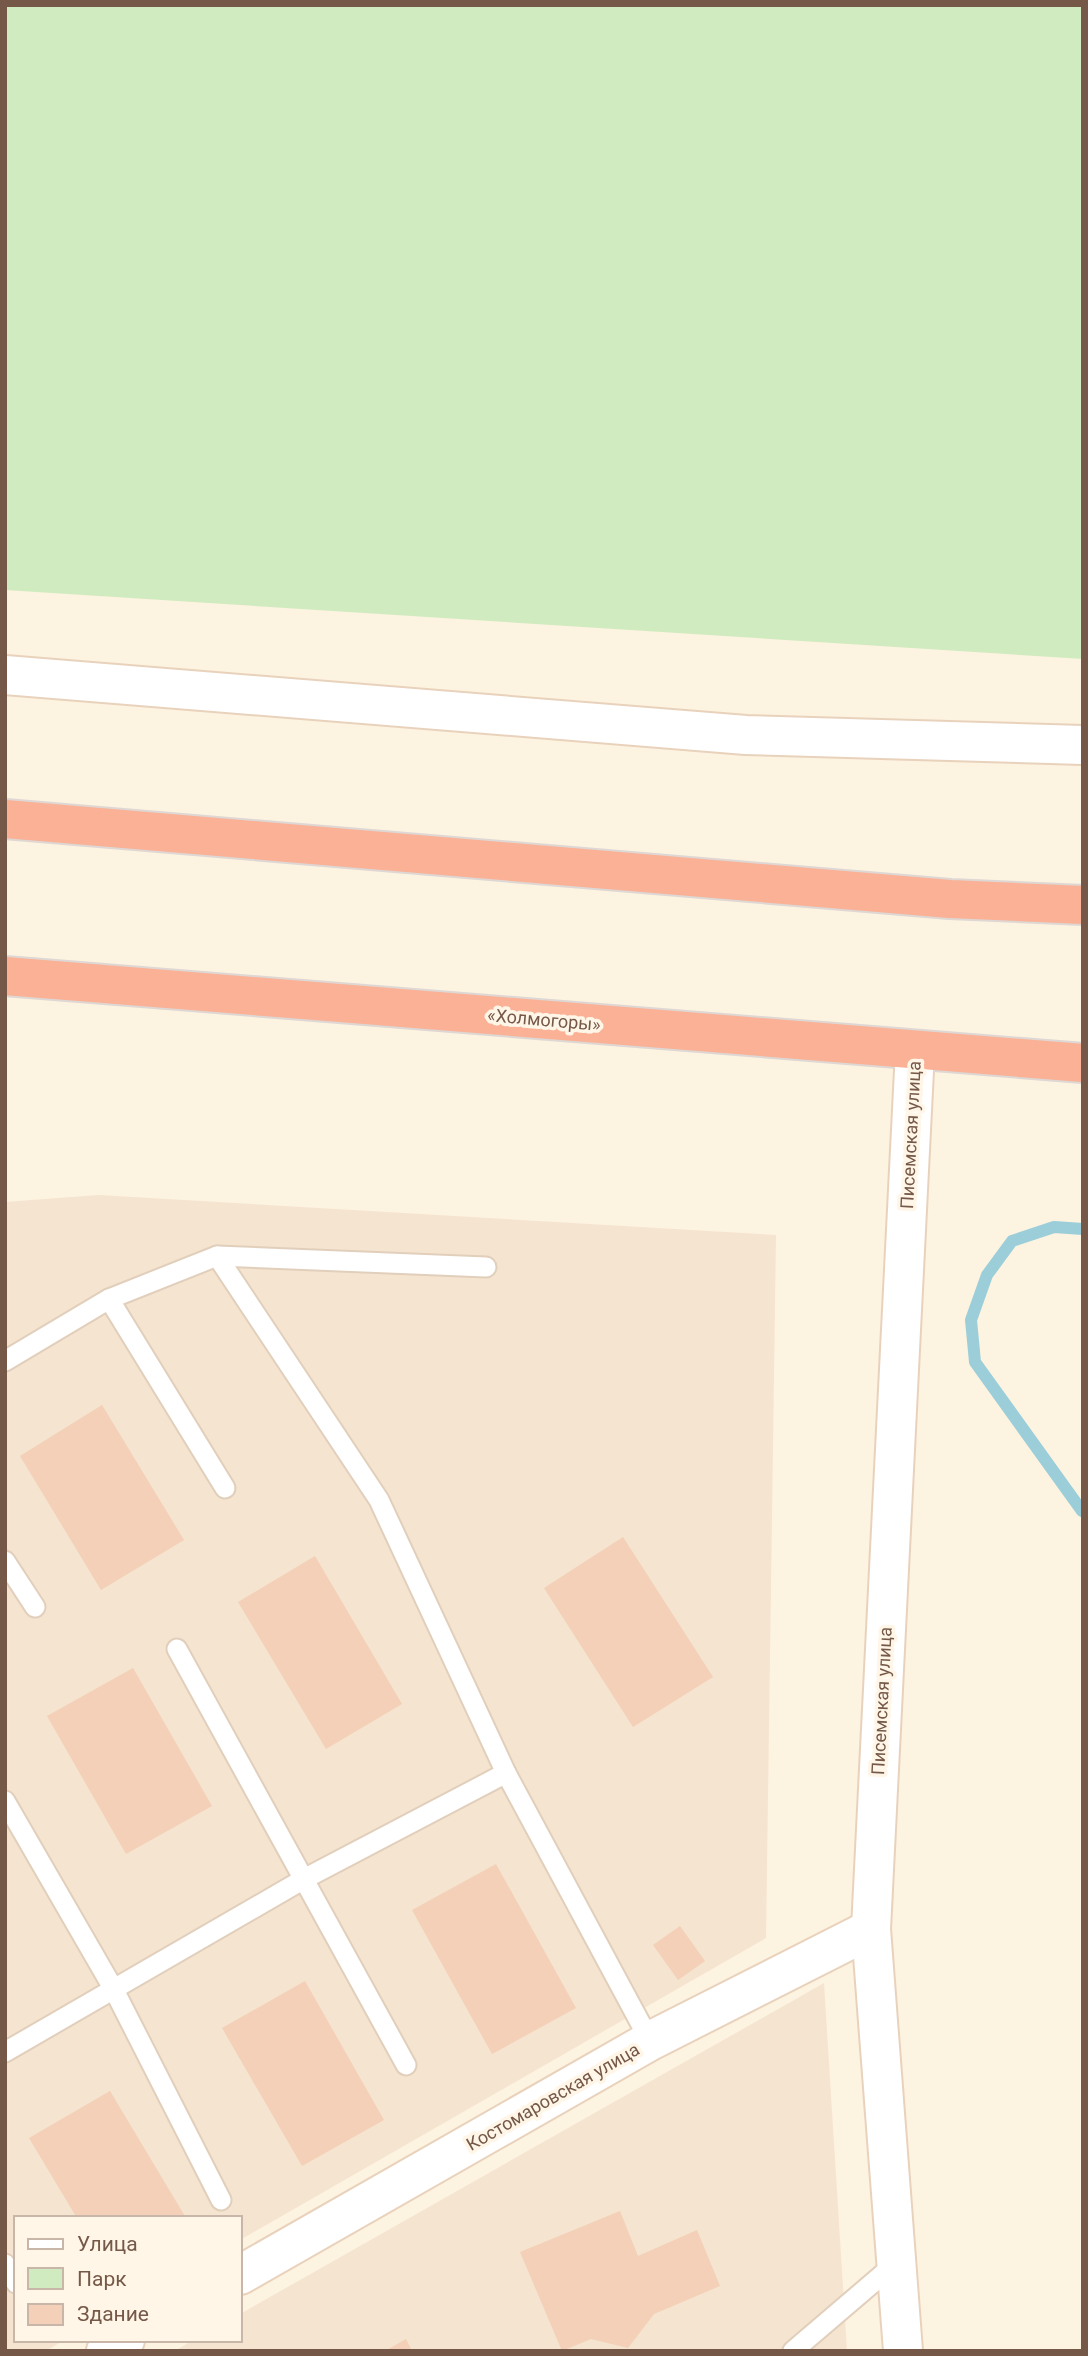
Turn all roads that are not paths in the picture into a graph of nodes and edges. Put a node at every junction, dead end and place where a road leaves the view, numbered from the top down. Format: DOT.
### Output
graph roads {
  1 [pos="5,675"];
  2 [pos="1083,745"];
  3 [pos="5,819"];
  4 [pos="1083,905"];
  5 [pos="5,976"];
  6 [pos="915,1050"];
  7 [pos="1083,1063"];
  8 [pos="217,1256"];
  9 [pos="486,1267"];
  10 [pos="110,1299"];
  11 [pos="5,1361"];
  12 [pos="225,1488"];
  13 [pos="5,1561"];
  14 [pos="35,1607"];
  15 [pos="177,1649"];
  16 [pos="506,1773"];
  17 [pos="5,1801"];
  18 [pos="303,1879"];
  19 [pos="871,1929"];
  20 [pos="113,1988"];
  21 [pos="650,2041"];
  22 [pos="5,2052"];
  23 [pos="406,2065"];
  24 [pos="221,2200"];
  25 [pos="896,2263"];
  26 [pos="5,2264"];
  27 [pos="242,2274"];
  28 [pos="14,2280"];
  29 [pos="122,2342"];
  30 [pos="106,2351"];
  31 [pos="793,2351"];
  32 [pos="903,2351"];
  1 -- 2 [label="street"];
  3 -- 4 [label="highway"];
  5 -- 6 [label="highway, «Холмогоры»"];
  6 -- 7 [label="highway, «Холмогоры»"];
  6 -- 19 [label="street, Писемская улица"];
  8 -- 9 [label="lane"];
  8 -- 10 [label="lane"];
  8 -- 16 [label="lane"];
  10 -- 11 [label="lane"];
  10 -- 12 [label="lane"];
  13 -- 14 [label="lane"];
  15 -- 18 [label="lane"];
  16 -- 18 [label="lane"];
  16 -- 21 [label="lane"];
  17 -- 20 [label="lane"];
  18 -- 20 [label="lane"];
  18 -- 23 [label="lane"];
  19 -- 21 [label="street, Костомаровская улица"];
  19 -- 25 [label="street, Писемская улица"];
  20 -- 22 [label="lane"];
  20 -- 24 [label="lane"];
  21 -- 27 [label="street, Костомаровская улица"];
  25 -- 31 [label="lane"];
  25 -- 32 [label="street, Писемская улица"];
  26 -- 28 [label="lane"];
  29 -- 30 [label="street"];
}
